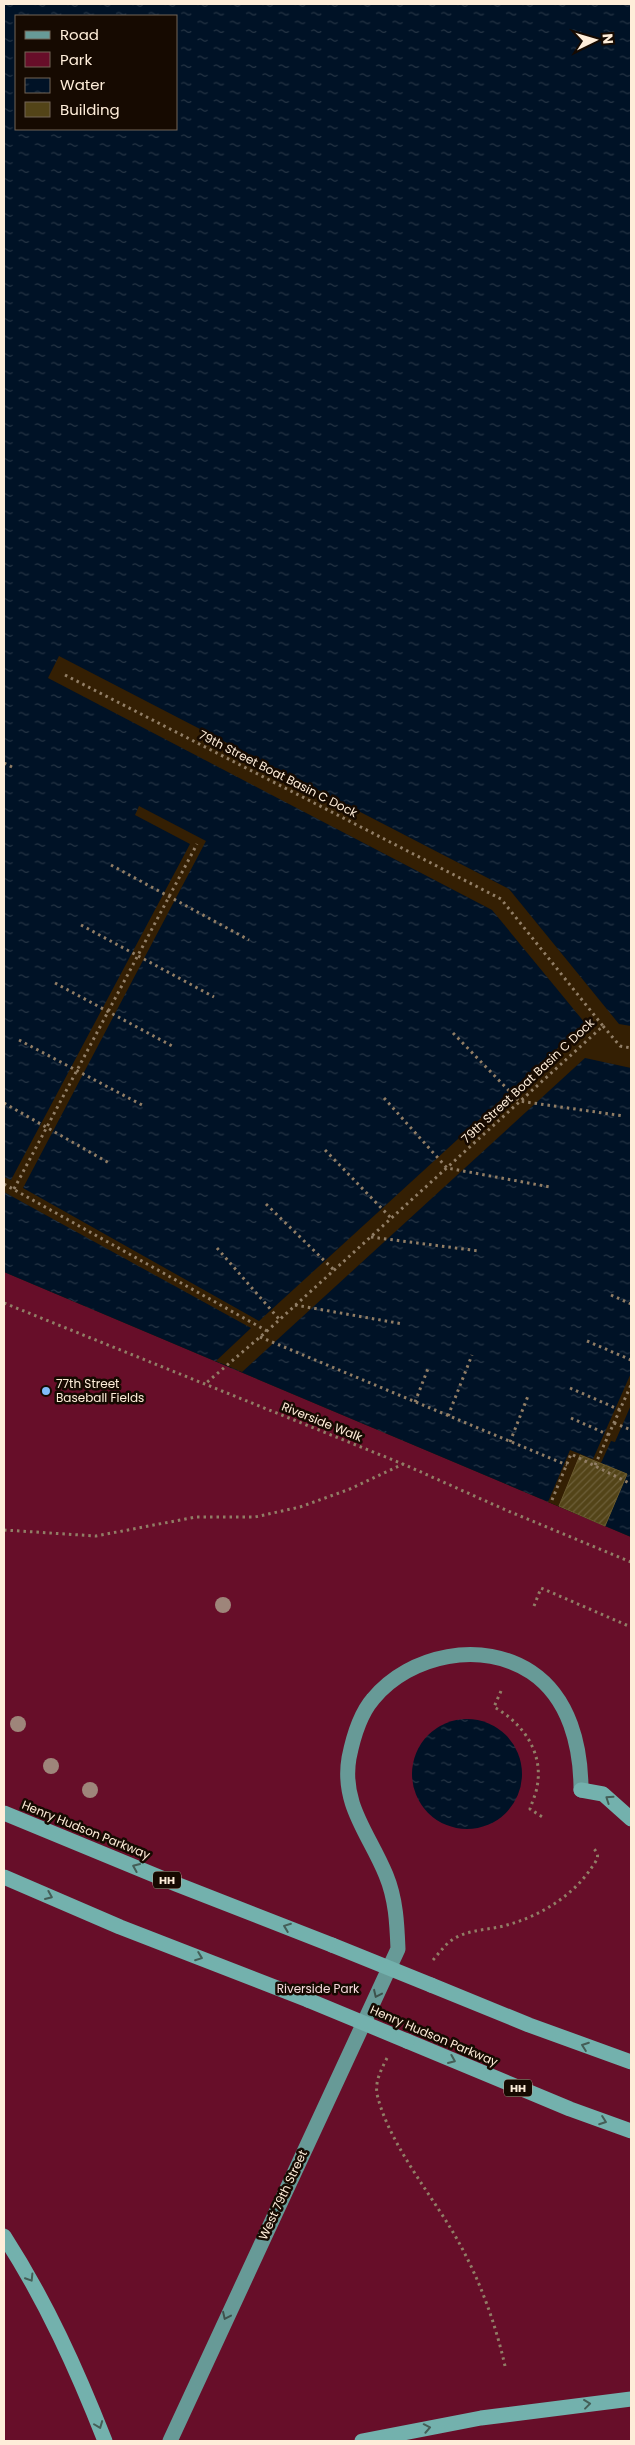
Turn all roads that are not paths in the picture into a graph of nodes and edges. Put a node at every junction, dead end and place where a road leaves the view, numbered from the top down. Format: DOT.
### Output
graph roads {
  1 [pos="581,1790"];
  2 [pos="4,1813"];
  3 [pos="631,1819"];
  4 [pos="4,1876"];
  5 [pos="631,2062"];
  6 [pos="631,2131"];
  7 [pos="4,2236"];
  8 [pos="631,2399"];
  9 [pos="105,2441"];
  10 [pos="170,2441"];
  11 [pos="362,2441"];
  3 -- 1 [label="highway, one-way"];
  1 -- 10 [label="main road, West 79th Street, one-way"];
  5 -- 2 [label="highway, Henry Hudson Parkway / HH, one-way, bridge"];
  4 -- 6 [label="highway, Henry Hudson Parkway / HH, one-way, bridge"];
  7 -- 9 [label="highway, one-way"];
  11 -- 8 [label="highway, one-way"];
}
